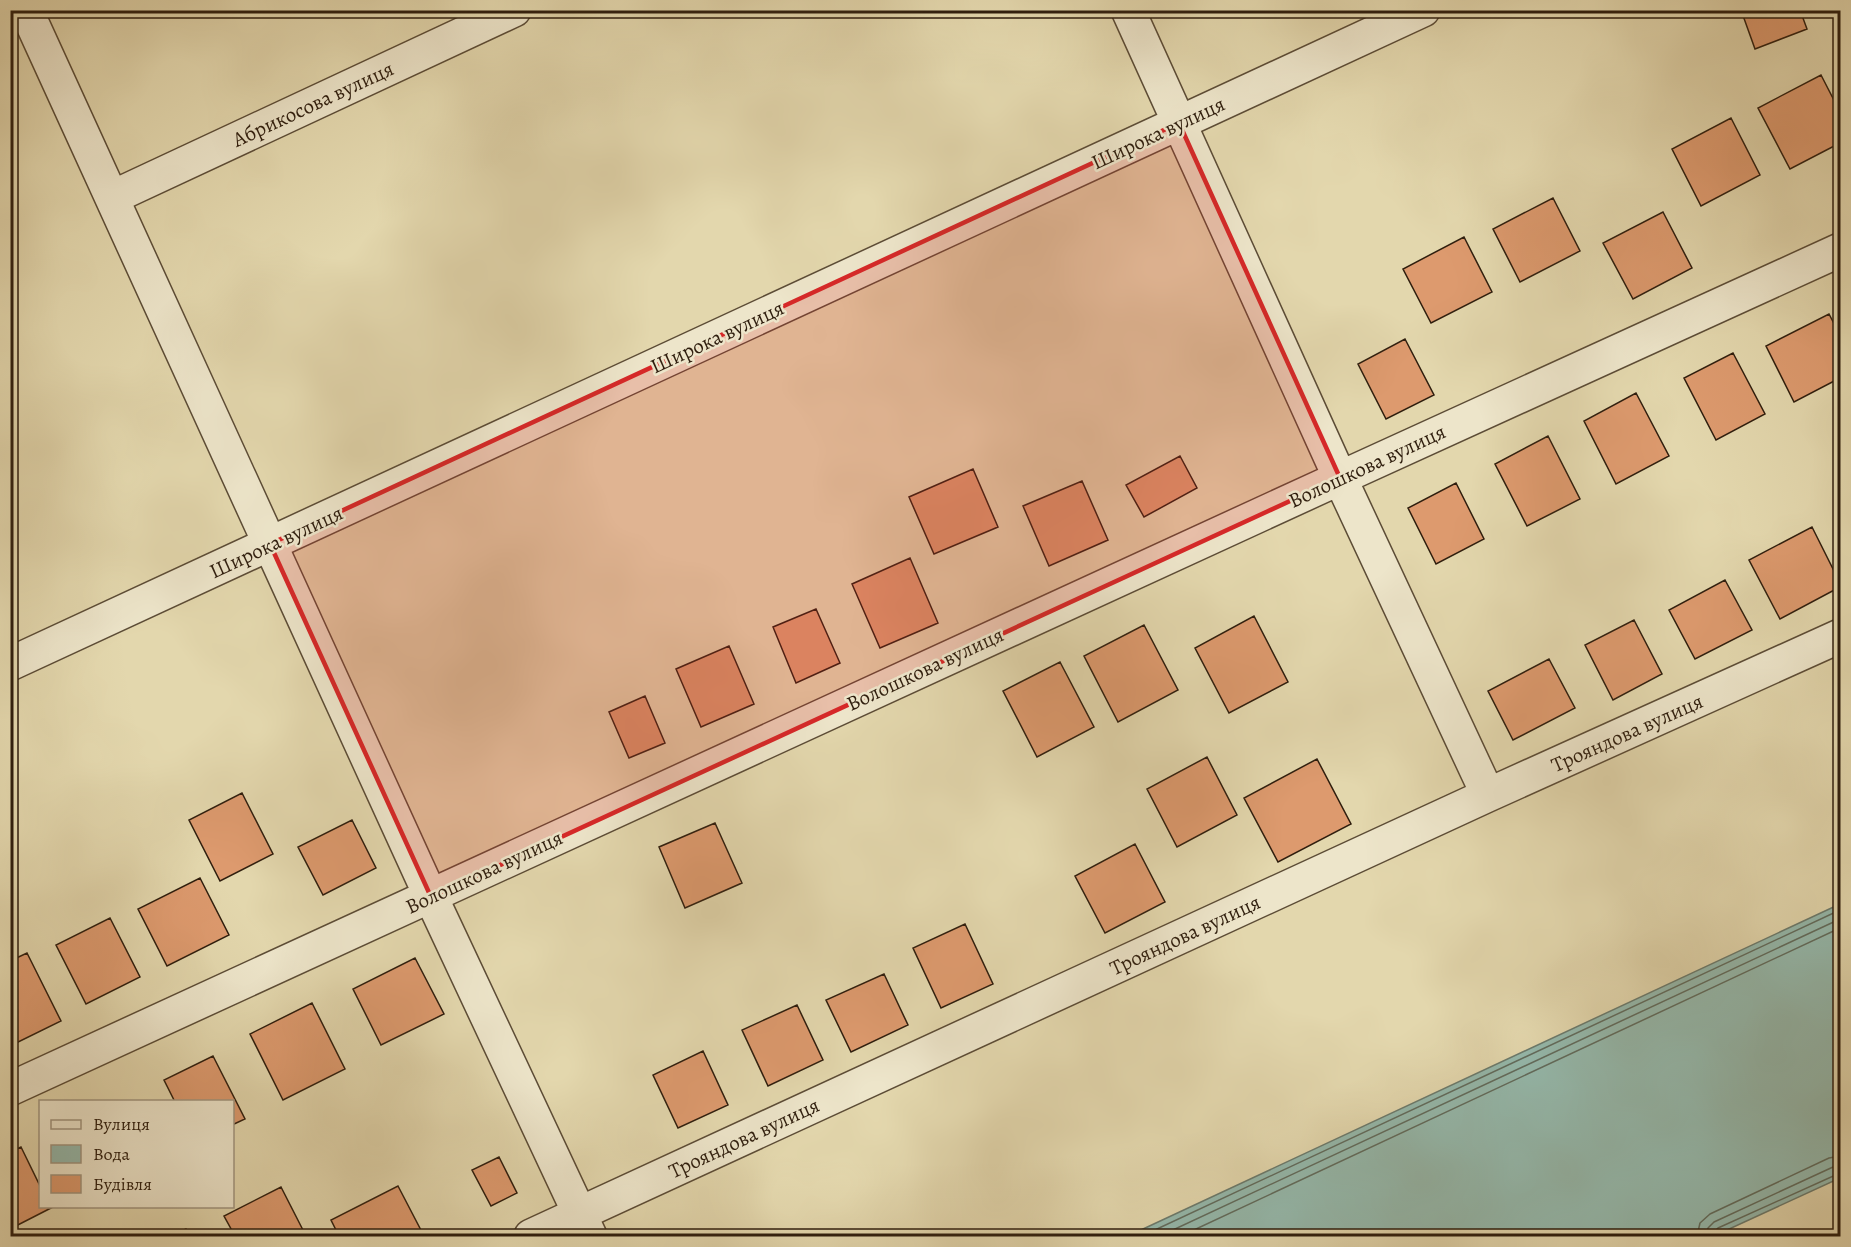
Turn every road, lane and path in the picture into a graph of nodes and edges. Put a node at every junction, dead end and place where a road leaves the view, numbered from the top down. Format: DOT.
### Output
graph roads {
  1 [pos="26,10"];
  2 [pos="514,10"];
  3 [pos="1128,10"];
  4 [pos="1423,10"];
  5 [pos="1179,123"];
  6 [pos="112,197"];
  7 [pos="1840,250"];
  8 [pos="1340,478"];
  9 [pos="270,544"];
  10 [pos="1840,636"];
  11 [pos="10,664"];
  12 [pos="1488,795"];
  13 [pos="430,897"];
  14 [pos="10,1089"];
  15 [pos="585,1225"];
  16 [pos="531,1236"];
  1 -- 6 [label="street"];
  2 -- 6 [label="street, Абрикосова вулиця"];
  3 -- 5 [label="street"];
  4 -- 5 [label="street, Широка вулиця"];
  5 -- 8 [label="street"];
  5 -- 9 [label="street, Широка вулиця"];
  6 -- 9 [label="street"];
  7 -- 8 [label="street, Волошкова вулиця"];
  8 -- 12 [label="street"];
  8 -- 13 [label="street, Волошкова вулиця"];
  9 -- 11 [label="street, Широка вулиця"];
  9 -- 13 [label="street"];
  10 -- 12 [label="street, Трояндова вулиця"];
  12 -- 15 [label="street, Трояндова вулиця"];
  13 -- 14 [label="street, Волошкова вулиця"];
  13 -- 15 [label="street"];
  15 -- 16 [label="street, Трояндова вулиця"];
}
